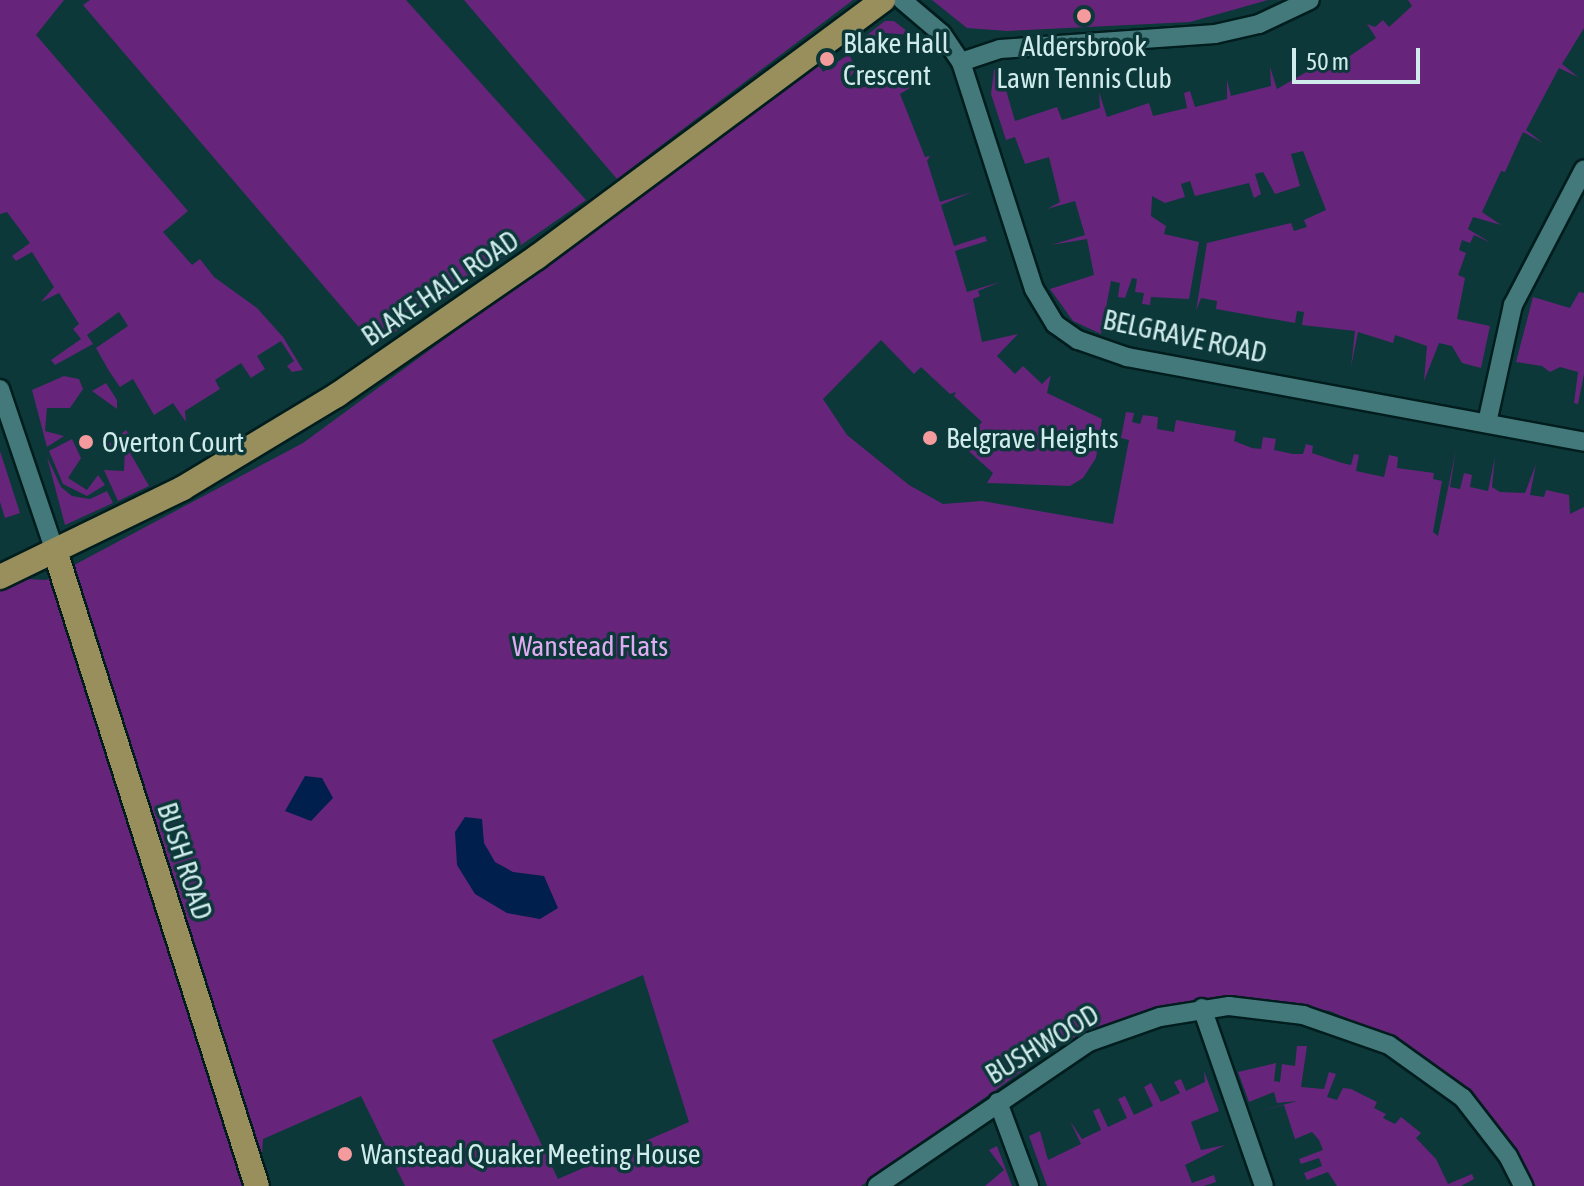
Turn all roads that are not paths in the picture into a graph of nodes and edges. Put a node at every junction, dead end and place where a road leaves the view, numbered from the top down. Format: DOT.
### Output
graph roads {
  1 [pos="883,0"];
  2 [pos="902,0"];
  3 [pos="1310,0"];
  4 [pos="961,62"];
  5 [pos="1584,169"];
  6 [pos="0,389"];
  7 [pos="1487,423"];
  8 [pos="1584,442"];
  9 [pos="56,554"];
  10 [pos="0,577"];
  11 [pos="1202,1008"];
  12 [pos="998,1102"];
  13 [pos="257,1186"];
  14 [pos="877,1186"];
  15 [pos="1029,1186"];
  16 [pos="1264,1186"];
  17 [pos="1523,1186"];
  1 -- 9 [label="main road, BLAKE HALL ROAD"];
  2 -- 4 [label="street"];
  3 -- 4 [label="street"];
  4 -- 7 [label="street, BELGRAVE ROAD"];
  5 -- 7 [label="street"];
  6 -- 9 [label="street"];
  7 -- 8 [label="street, BELGRAVE ROAD"];
  9 -- 10 [label="main road, BLAKE HALL ROAD"];
  9 -- 13 [label="main road, BUSH ROAD"];
  11 -- 12 [label="street, BUSHWOOD"];
  11 -- 16 [label="street"];
  11 -- 17 [label="street, BUSHWOOD"];
  12 -- 14 [label="street, BUSHWOOD"];
  12 -- 15 [label="street"];
}
